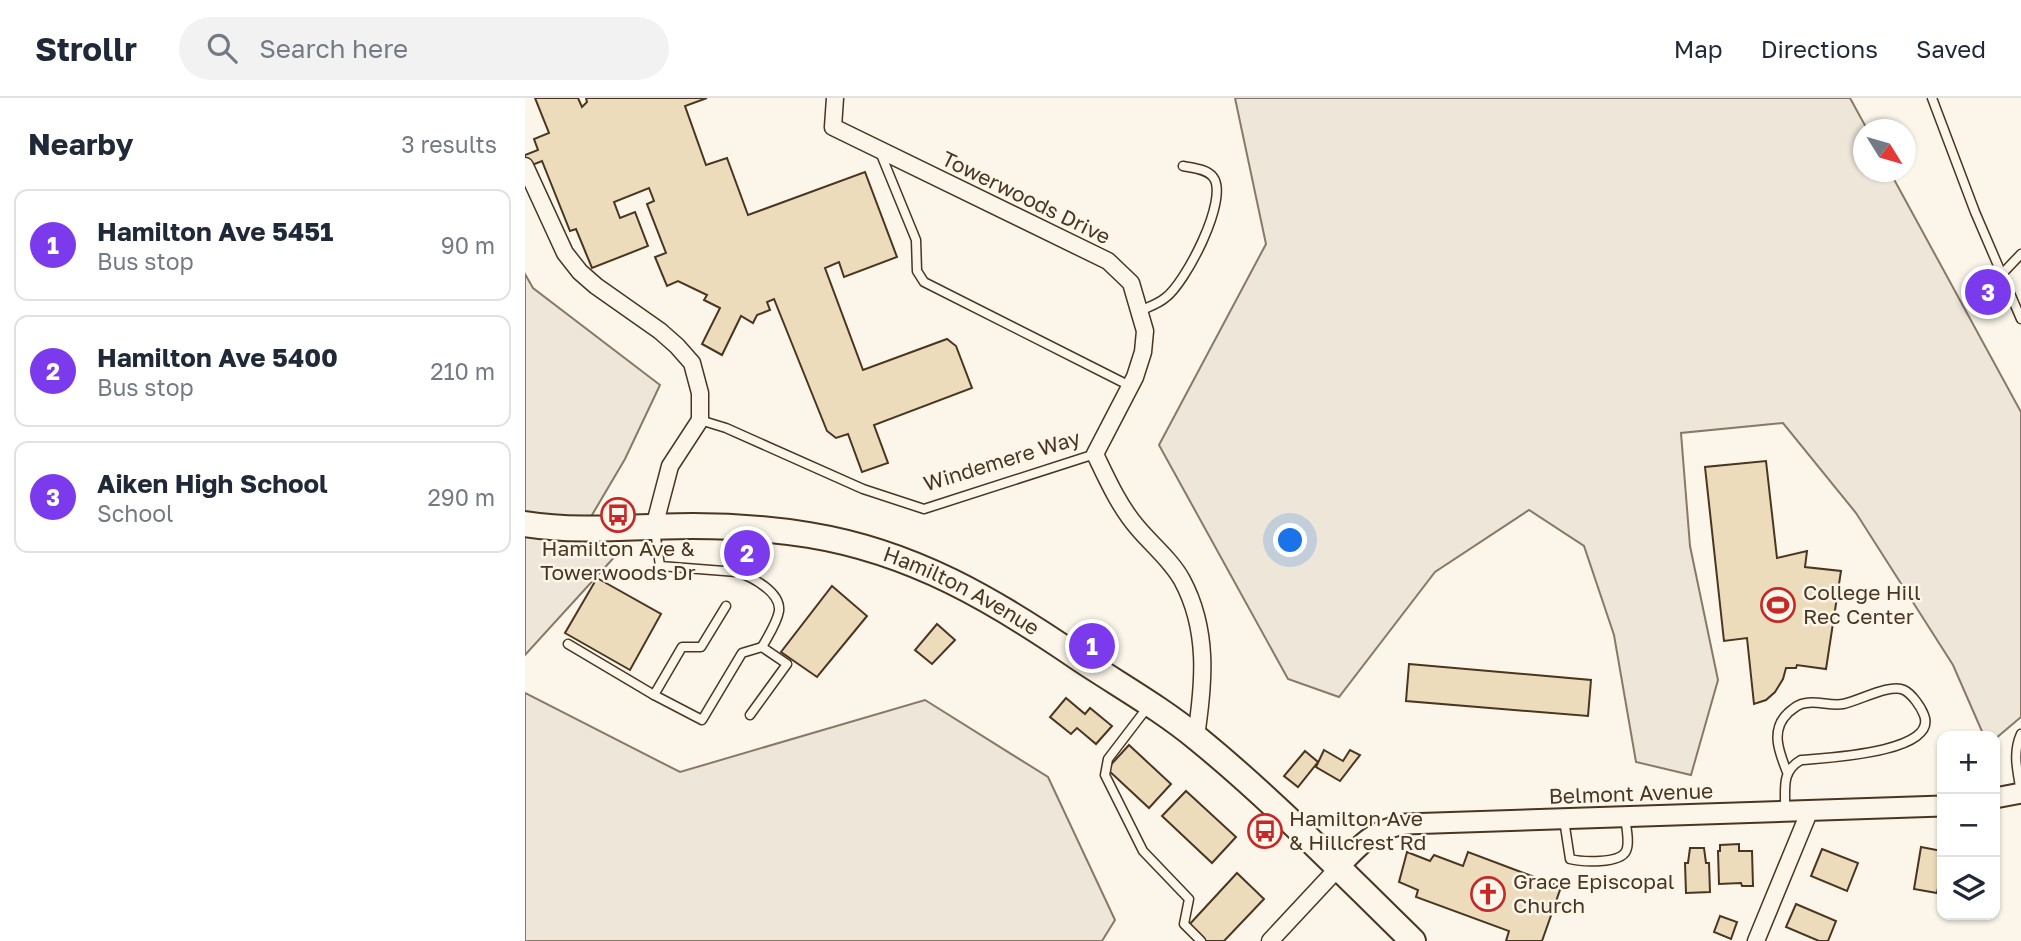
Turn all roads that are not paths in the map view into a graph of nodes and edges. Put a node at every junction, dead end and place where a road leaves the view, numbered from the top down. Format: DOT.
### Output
graph roads {
  1 [pos="835,98"];
  2 [pos="1933,98"];
  3 [pos="879,149"];
  4 [pos="525,166"];
  5 [pos="1183,166"];
  6 [pos="2021,254"];
  7 [pos="2001,275"];
  8 [pos="1140,311"];
  9 [pos="2021,319"];
  10 [pos="1130,386"];
  11 [pos="700,420"];
  12 [pos="1095,454"];
  13 [pos="525,524"];
  14 [pos="654,527"];
  15 [pos="726,606"];
  16 [pos="568,644"];
  17 [pos="762,647"];
  18 [pos="654,695"];
  19 [pos="1149,705"];
  20 [pos="750,715"];
  21 [pos="2021,734"];
  22 [pos="1196,737"];
  23 [pos="1787,772"];
  24 [pos="2021,793"];
  25 [pos="2000,797"];
  26 [pos="1937,806"];
  27 [pos="1809,810"];
  28 [pos="1785,811"];
  29 [pos="1625,817"];
  30 [pos="1564,819"];
  31 [pos="1338,868"];
  32 [pos="1201,941"];
  33 [pos="1271,941"];
  34 [pos="1413,941"];
  35 [pos="1756,941"];
  1 -- 3 [label="street, Towerwoods Drive"];
  2 -- 7 [label="lane"];
  3 -- 8 [label="street, Towerwoods Drive"];
  3 -- 10 [label="lane"];
  4 -- 11 [label="street"];
  5 -- 8 [label="lane"];
  6 -- 7 [label="lane"];
  7 -- 9 [label="lane"];
  8 -- 10 [label="street, Towerwoods Drive"];
  10 -- 12 [label="street, Towerwoods Drive"];
  11 -- 12 [label="lane, Windemere Way"];
  11 -- 14 [label="street"];
  12 -- 22 [label="street, Windemere Way"];
  13 -- 14 [label="main road, Hamilton Avenue"];
  14 -- 17 [label="lane"];
  14 -- 19 [label="main road, Hamilton Avenue"];
  15 -- 18 [label="lane"];
  16 -- 18 [label="lane"];
  17 -- 18 [label="lane"];
  17 -- 20 [label="lane"];
  19 -- 22 [label="main road, Hamilton Avenue"];
  19 -- 32 [label="lane"];
  21 -- 24 [label="lane"];
  22 -- 31 [label="main road, Hamilton Avenue"];
  23 -- 23 [label="lane"];
  23 -- 28 [label="lane"];
  24 -- 25 [label="street"];
  26 -- 27 [label="street, Belmont Avenue"];
  27 -- 28 [label="street, Belmont Avenue"];
  27 -- 35 [label="street"];
  28 -- 29 [label="street, Belmont Avenue"];
  29 -- 30 [label="street, Belmont Avenue"];
  29 -- 30 [label="lane"];
  30 -- 31 [label="street, Belmont Avenue"];
  31 -- 33 [label="street"];
  31 -- 34 [label="main road, Hamilton Avenue"];
}
